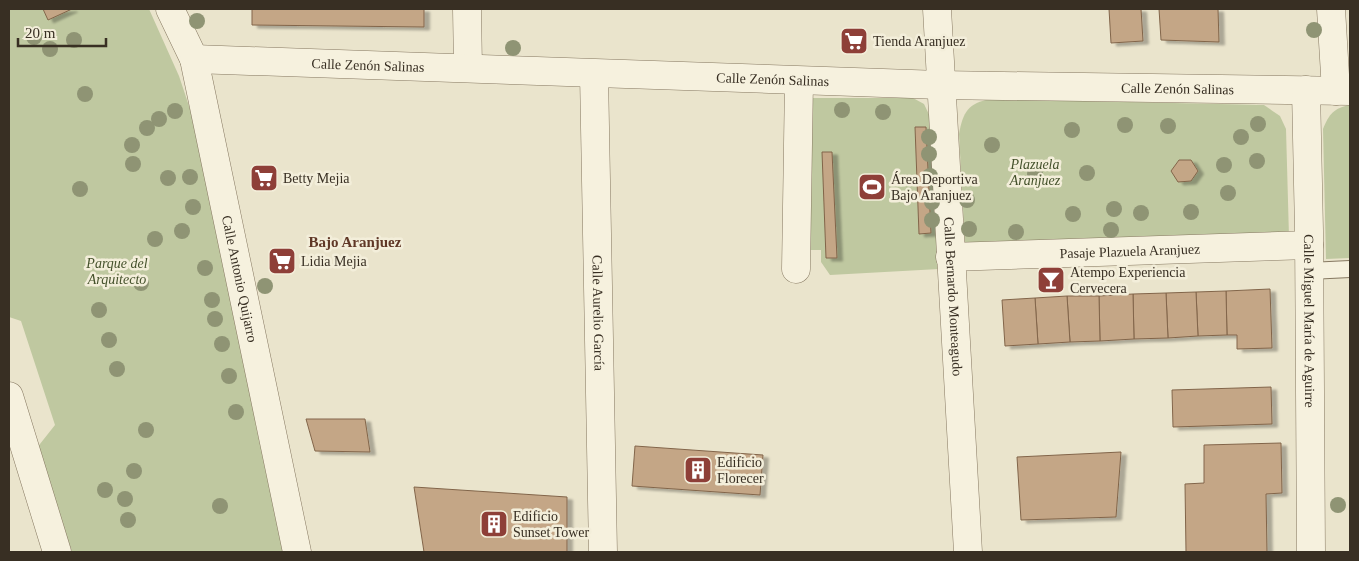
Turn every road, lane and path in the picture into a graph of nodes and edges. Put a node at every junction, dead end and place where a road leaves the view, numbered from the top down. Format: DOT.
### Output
graph roads {
  1 [pos="170,9"];
  2 [pos="467,9"];
  3 [pos="937,9"];
  4 [pos="1331,9"];
  5 [pos="194,59"];
  6 [pos="468,68"];
  7 [pos="594,74"];
  8 [pos="799,80"];
  9 [pos="940,85"];
  10 [pos="1306,90"];
  11 [pos="1343,91"];
  12 [pos="950,257"];
  13 [pos="1309,258"];
  14 [pos="796,269"];
  15 [pos="1350,269"];
  16 [pos="9,396"];
  17 [pos="57,552"];
  18 [pos="297,552"];
  19 [pos="603,552"];
  20 [pos="968,552"];
  21 [pos="1311,552"];
  1 -- 5 [label="street, Calle Antonio Quijarro"];
  2 -- 6 [label="street"];
  3 -- 9 [label="street, Calle Bernardo Monteagudo"];
  4 -- 11 [label="street"];
  5 -- 6 [label="street, Calle Zenón Salinas"];
  5 -- 18 [label="street, Calle Antonio Quijarro"];
  6 -- 7 [label="street, Calle Zenón Salinas"];
  7 -- 8 [label="street, Calle Zenón Salinas"];
  7 -- 19 [label="street, Calle Aurelio García"];
  8 -- 9 [label="street, Calle Zenón Salinas"];
  8 -- 14 [label="street"];
  9 -- 10 [label="street, Calle Zenón Salinas"];
  9 -- 12 [label="street, Calle Bernardo Monteagudo"];
  10 -- 11 [label="street, Calle Zenón Salinas"];
  10 -- 13 [label="street, Calle Miguel María de Aguirre"];
  12 -- 13 [label="street, Pasaje Plazuela Aranjuez"];
  12 -- 20 [label="street, Calle Bernardo Monteagudo"];
  13 -- 15 [label="lane, Pasaje Plazuela Aranjuez"];
  13 -- 21 [label="street, Calle Miguel María de Aguirre"];
  16 -- 17 [label="street"];
}
